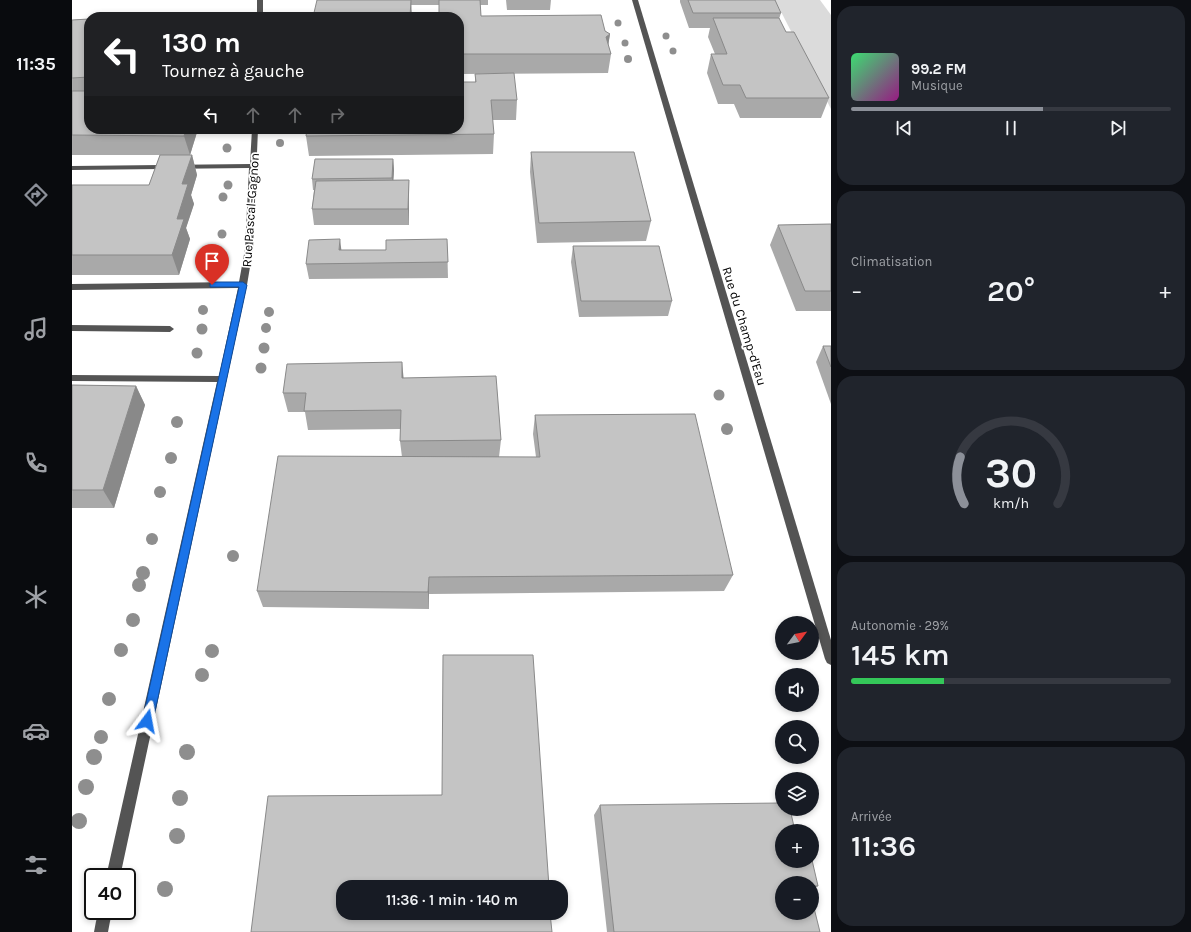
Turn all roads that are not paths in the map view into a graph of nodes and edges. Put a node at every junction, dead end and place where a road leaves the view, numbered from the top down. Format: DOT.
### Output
graph roads {
  1 [pos="260,0"];
  2 [pos="635,0"];
  3 [pos="260,12"];
  4 [pos="255,134"];
  5 [pos="253,166"];
  6 [pos="72,168"];
  7 [pos="243,285"];
  8 [pos="72,287"];
  9 [pos="72,328"];
  10 [pos="170,328"];
  11 [pos="72,378"];
  12 [pos="223,379"];
  13 [pos="831,659"];
  14 [pos="115,868"];
  15 [pos="104,920"];
  16 [pos="101,932"];
  1 -- 3 [label="street"];
  2 -- 13 [label="street, Rue du Champ-d'Eau"];
  4 -- 5 [label="street, Rue Pascal-Gagnon"];
  5 -- 6 [label="street"];
  5 -- 7 [label="street, Rue Pascal-Gagnon"];
  7 -- 8 [label="street"];
  7 -- 12 [label="street, Rue Pascal-Gagnon"];
  9 -- 10 [label="street"];
  11 -- 12 [label="street"];
  12 -- 14 [label="street, Rue Pascal-Gagnon"];
  15 -- 16 [label="street"];
}
